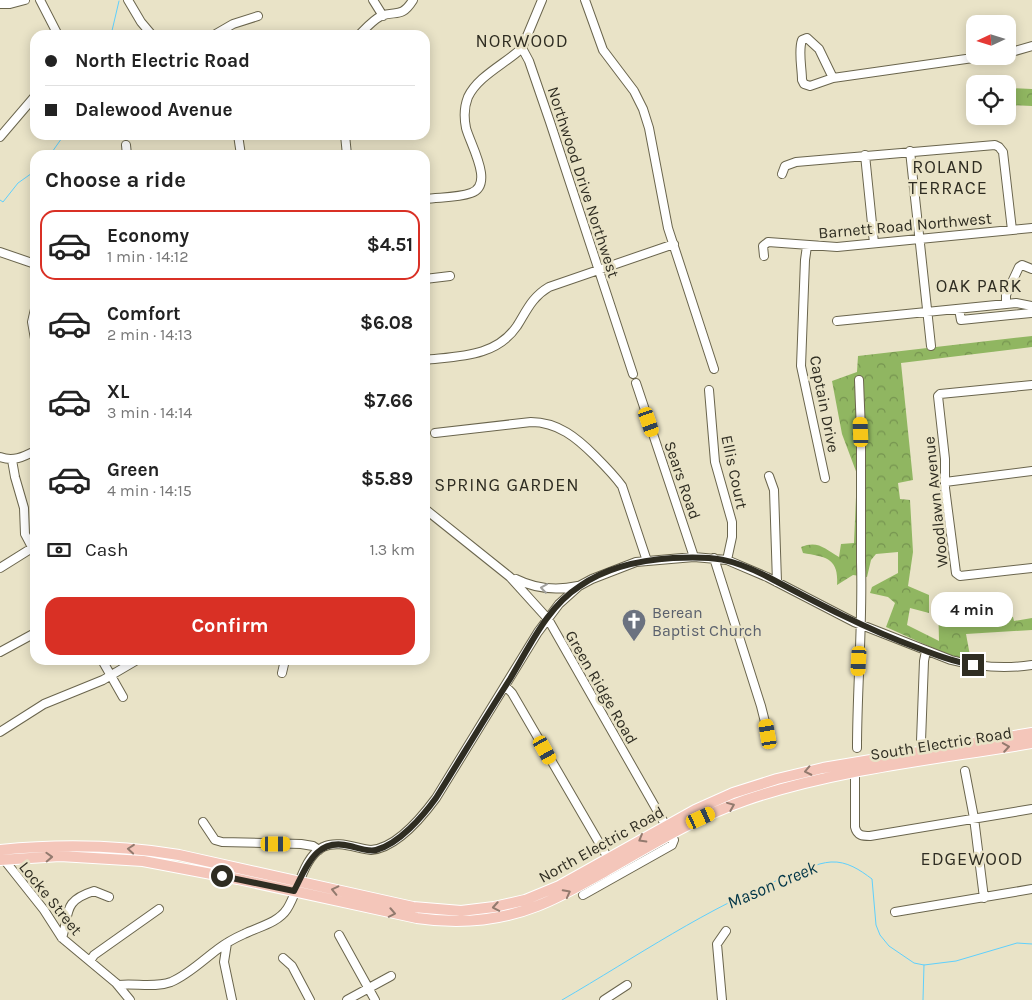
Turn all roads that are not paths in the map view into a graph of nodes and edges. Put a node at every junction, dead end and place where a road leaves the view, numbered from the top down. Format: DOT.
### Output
graph roads {
  1 [pos="25,0"];
  2 [pos="40,0"];
  3 [pos="128,0"];
  4 [pos="373,0"];
  5 [pos="412,0"];
  6 [pos="542,0"];
  7 [pos="585,0"];
  8 [pos="0,4"];
  9 [pos="258,16"];
  10 [pos="383,16"];
  11 [pos="55,30"];
  12 [pos="148,30"];
  13 [pos="223,30"];
  14 [pos="365,30"];
  15 [pos="1032,46"];
  16 [pos="522,48"];
  17 [pos="1016,51"];
  18 [pos="966,59"];
  19 [pos="833,78"];
  20 [pos="30,102"];
  21 [pos="0,137"];
  22 [pos="126,146"];
  23 [pos="126,150"];
  24 [pos="910,151"];
  25 [pos="865,155"];
  26 [pos="782,174"];
  27 [pos="430,198"];
  28 [pos="1032,228"];
  29 [pos="1012,230"];
  30 [pos="920,239"];
  31 [pos="874,243"];
  32 [pos="674,244"];
  33 [pos="808,246"];
  34 [pos="0,252"];
  35 [pos="764,256"];
  36 [pos="30,262"];
  37 [pos="599,269"];
  38 [pos="1032,269"];
  39 [pos="450,276"];
  40 [pos="430,278"];
  41 [pos="1006,304"];
  42 [pos="1032,306"];
  43 [pos="960,309"];
  44 [pos="1032,310"];
  45 [pos="927,312"];
  46 [pos="837,321"];
  47 [pos="931,346"];
  48 [pos="430,359"];
  49 [pos="714,369"];
  50 [pos="633,374"];
  51 [pos="859,380"];
  52 [pos="636,384"];
  53 [pos="1032,385"];
  54 [pos="709,390"];
  55 [pos="435,433"];
  56 [pos="30,453"];
  57 [pos="0,457"];
  58 [pos="12,460"];
  59 [pos="1032,471"];
  60 [pos="769,476"];
  61 [pos="825,478"];
  62 [pos="945,482"];
  63 [pos="430,513"];
  64 [pos="30,545"];
  65 [pos="30,553"];
  66 [pos="694,557"];
  67 [pos="714,558"];
  68 [pos="727,560"];
  69 [pos="647,561"];
  70 [pos="0,568"];
  71 [pos="1032,568"];
  72 [pos="510,577"];
  73 [pos="777,582"];
  74 [pos="580,586"];
  75 [pos="548,619"];
  76 [pos="860,624"];
  77 [pos="30,636"];
  78 [pos="926,651"];
  79 [pos="0,652"];
  80 [pos="105,665"];
  81 [pos="129,665"];
  82 [pos="283,665"];
  83 [pos="1032,665"];
  84 [pos="282,673"];
  85 [pos="112,676"];
  86 [pos="505,686"];
  87 [pos="124,697"];
  88 [pos="0,732"];
  89 [pos="1032,733"];
  90 [pos="768,734"];
  91 [pos="921,741"];
  92 [pos="1032,743"];
  93 [pos="857,748"];
  94 [pos="855,767"];
  95 [pos="965,771"];
  96 [pos="1032,809"];
  97 [pos="974,818"];
  98 [pos="203,822"];
  99 [pos="669,830"];
  100 [pos="319,850"];
  101 [pos="1,855"];
  102 [pos="612,867"];
  103 [pos="297,886"];
  104 [pos="1032,889"];
  105 [pos="583,895"];
  106 [pos="109,897"];
  107 [pos="984,898"];
  108 [pos="160,909"];
  109 [pos="895,912"];
  110 [pos="726,932"];
  111 [pos="339,934"];
  112 [pos="62,938"];
  113 [pos="227,943"];
  114 [pos="283,958"];
  115 [pos="90,961"];
  116 [pos="391,976"];
  117 [pos="118,985"];
  118 [pos="627,985"];
  119 [pos="368,988"];
  120 [pos="130,1000"];
  121 [pos="232,1000"];
  122 [pos="310,1000"];
  123 [pos="347,1000"];
  124 [pos="375,1000"];
  125 [pos="604,1000"];
  126 [pos="722,1000"];
  1 -- 8 [label="street"];
  2 -- 11 [label="street"];
  3 -- 12 [label="street"];
  4 -- 10 [label="street"];
  5 -- 10 [label="street"];
  6 -- 16 [label="street"];
  7 -- 32 [label="street"];
  9 -- 13 [label="street"];
  10 -- 14 [label="street"];
  15 -- 17 [label="street"];
  16 -- 27 [label="street"];
  16 -- 37 [label="street, Northwood Drive Northwest"];
  18 -- 19 [label="street"];
  19 -- 19 [label="street"];
  20 -- 21 [label="street"];
  22 -- 23 [label="street"];
  24 -- 25 [label="street"];
  24 -- 29 [label="street"];
  24 -- 30 [label="street"];
  25 -- 26 [label="street"];
  25 -- 31 [label="street"];
  28 -- 29 [label="street, Barnett Road Northwest"];
  29 -- 30 [label="street, Barnett Road Northwest"];
  30 -- 31 [label="street, Barnett Road Northwest"];
  30 -- 45 [label="street"];
  31 -- 33 [label="street, Barnett Road Northwest"];
  32 -- 37 [label="street"];
  32 -- 49 [label="street"];
  33 -- 35 [label="street, Barnett Road Northwest"];
  33 -- 61 [label="street, Captain Drive"];
  34 -- 36 [label="street"];
  37 -- 48 [label="street"];
  37 -- 50 [label="street, Northwood Drive Northwest"];
  38 -- 41 [label="street"];
  39 -- 40 [label="street"];
  41 -- 42 [label="street"];
  41 -- 43 [label="street"];
  43 -- 44 [label="street"];
  43 -- 45 [label="street"];
  45 -- 46 [label="street"];
  45 -- 47 [label="street"];
  51 -- 76 [label="street"];
  52 -- 66 [label="street, Sears Road"];
  53 -- 62 [label="street, Woodlawn Avenue"];
  54 -- 68 [label="street, Ellis Court"];
  55 -- 69 [label="street"];
  56 -- 58 [label="street"];
  57 -- 58 [label="street"];
  58 -- 64 [label="street"];
  59 -- 62 [label="street"];
  60 -- 73 [label="street"];
  62 -- 71 [label="street, Woodlawn Avenue"];
  63 -- 72 [label="street, Green Ridge Road"];
  65 -- 70 [label="street"];
  66 -- 67 [label="street"];
  66 -- 69 [label="street"];
  67 -- 68 [label="street"];
  67 -- 90 [label="street"];
  68 -- 73 [label="street"];
  69 -- 74 [label="street"];
  74 -- 72 [label="street, one-way"];
  72 -- 75 [label="street, Green Ridge Road"];
  73 -- 76 [label="street"];
  74 -- 75 [label="street"];
  75 -- 86 [label="street"];
  75 -- 99 [label="street, Green Ridge Road"];
  76 -- 78 [label="street"];
  76 -- 93 [label="street"];
  77 -- 79 [label="street"];
  78 -- 83 [label="street"];
  78 -- 91 [label="street"];
  80 -- 85 [label="street"];
  81 -- 85 [label="street"];
  82 -- 84 [label="street"];
  85 -- 87 [label="street"];
  85 -- 88 [label="street"];
  86 -- 100 [label="street"];
  86 -- 102 [label="street"];
  89 -- 94 [label="main road, South Electric Road"];
  94 -- 92 [label="main road, South Electric Road, one-way"];
  94 -- 97 [label="street"];
  94 -- 99 [label="main road, North Electric Road"];
  95 -- 97 [label="street"];
  96 -- 97 [label="street"];
  97 -- 107 [label="street"];
  98 -- 100 [label="street"];
  99 -- 102 [label="main road, North Electric Road"];
  100 -- 103 [label="street"];
  101 -- 103 [label="main road, North Electric Road"];
  101 -- 112 [label="street, Locke Street"];
  102 -- 103 [label="main road, North Electric Road"];
  102 -- 105 [label="street"];
  103 -- 113 [label="street"];
  104 -- 107 [label="street"];
  106 -- 112 [label="street"];
  107 -- 109 [label="street"];
  108 -- 115 [label="street"];
  110 -- 126 [label="street"];
  111 -- 119 [label="street"];
  112 -- 115 [label="street, Locke Street"];
  113 -- 117 [label="street"];
  113 -- 121 [label="street"];
  114 -- 122 [label="street"];
  115 -- 117 [label="street, Locke Street"];
  116 -- 119 [label="street"];
  117 -- 120 [label="street, Locke Street"];
  118 -- 125 [label="street"];
  119 -- 123 [label="street"];
  119 -- 124 [label="street"];
}
